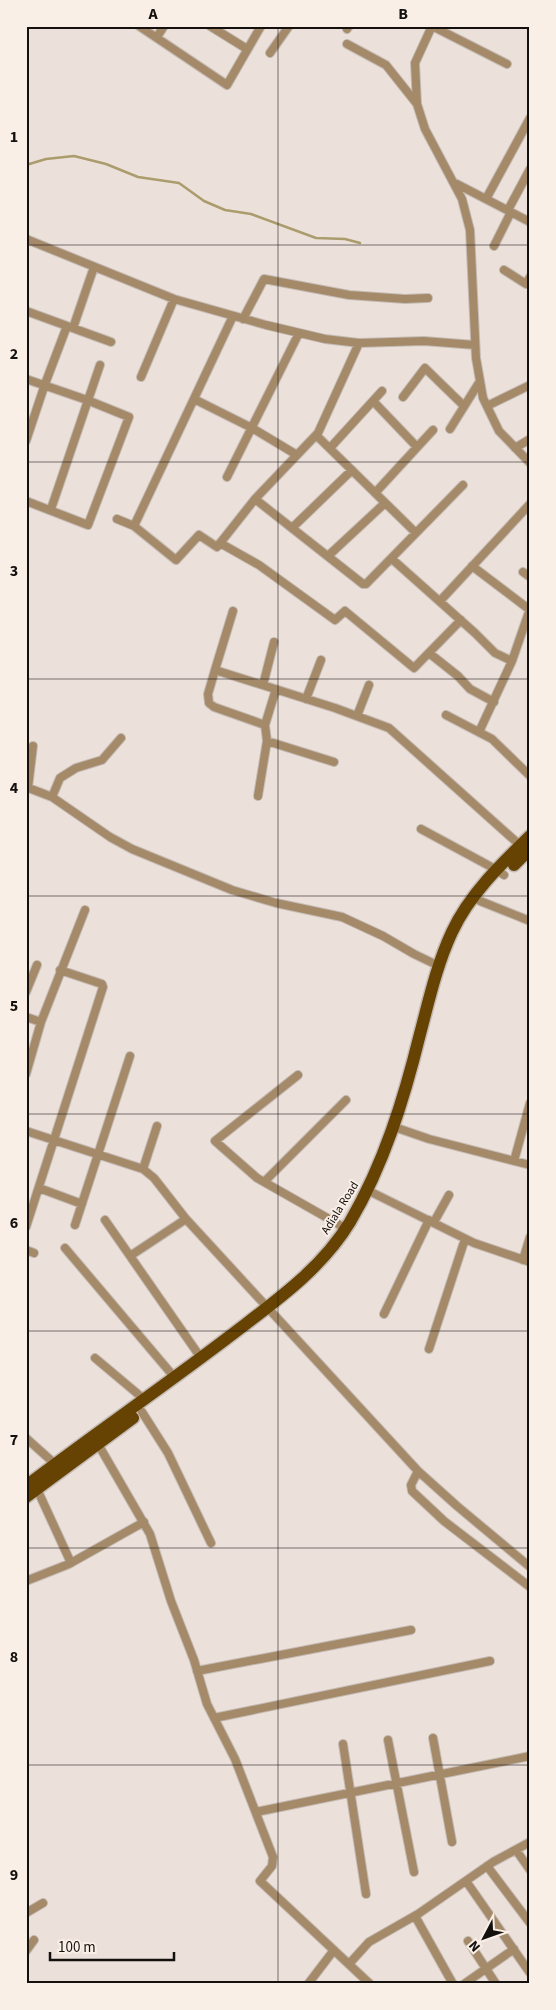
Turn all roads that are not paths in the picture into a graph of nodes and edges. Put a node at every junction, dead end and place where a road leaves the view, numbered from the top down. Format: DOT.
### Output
graph roads {
  1 [pos="139,26"];
  2 [pos="164,26"];
  3 [pos="210,26"];
  4 [pos="261,26"];
  5 [pos="289,26"];
  6 [pos="432,26"];
  7 [pos="157,37"];
  8 [pos="347,44"];
  9 [pos="247,49"];
  10 [pos="270,53"];
  11 [pos="507,64"];
  12 [pos="417,104"];
  13 [pos="530,118"];
  14 [pos="530,169"];
  15 [pos="454,182"];
  16 [pos="486,199"];
  17 [pos="510,211"];
  18 [pos="530,222"];
  19 [pos="26,239"];
  20 [pos="494,246"];
  21 [pos="94,267"];
  22 [pos="504,270"];
  23 [pos="530,277"];
  24 [pos="428,298"];
  25 [pos="174,299"];
  26 [pos="26,311"];
  27 [pos="233,316"];
  28 [pos="244,319"];
  29 [pos="70,327"];
  30 [pos="299,333"];
  31 [pos="111,342"];
  32 [pos="359,343"];
  33 [pos="475,345"];
  34 [pos="100,365"];
  35 [pos="141,377"];
  36 [pos="26,379"];
  37 [pos="480,381"];
  38 [pos="45,384"];
  39 [pos="530,385"];
  40 [pos="382,391"];
  41 [pos="402,397"];
  42 [pos="194,399"];
  43 [pos="87,400"];
  44 [pos="373,402"];
  45 [pos="464,406"];
  46 [pos="487,406"];
  47 [pos="252,428"];
  48 [pos="450,429"];
  49 [pos="433,430"];
  50 [pos="316,435"];
  51 [pos="530,439"];
  52 [pos="26,441"];
  53 [pos="417,447"];
  54 [pos="330,448"];
  55 [pos="515,448"];
  56 [pos="297,455"];
  57 [pos="530,463"];
  58 [pos="352,470"];
  59 [pos="227,476"];
  60 [pos="463,486"];
  61 [pos="375,493"];
  62 [pos="256,499"];
  63 [pos="26,501"];
  64 [pos="386,503"];
  65 [pos="530,504"];
  66 [pos="51,509"];
  67 [pos="117,519"];
  68 [pos="134,526"];
  69 [pos="292,528"];
  70 [pos="416,533"];
  71 [pos="220,543"];
  72 [pos="328,556"];
  73 [pos="392,559"];
  74 [pos="472,566"];
  75 [pos="440,601"];
  76 [pos="530,609"];
  77 [pos="234,611"];
  78 [pos="461,620"];
  79 [pos="274,642"];
  80 [pos="430,653"];
  81 [pos="321,660"];
  82 [pos="512,661"];
  83 [pos="215,670"];
  84 [pos="369,685"];
  85 [pos="263,686"];
  86 [pos="276,689"];
  87 [pos="306,699"];
  88 [pos="494,702"];
  89 [pos="446,715"];
  90 [pos="357,716"];
  91 [pos="265,725"];
  92 [pos="479,732"];
  93 [pos="121,738"];
  94 [pos="267,741"];
  95 [pos="33,746"];
  96 [pos="334,762"];
  97 [pos="530,776"];
  98 [pos="27,788"];
  99 [pos="258,796"];
  100 [pos="52,797"];
  101 [pos="421,829"];
  102 [pos="527,845"];
  103 [pos="501,872"];
  104 [pos="480,901"];
  105 [pos="85,910"];
  106 [pos="530,922"];
  107 [pos="37,965"];
  108 [pos="439,966"];
  109 [pos="60,970"];
  110 [pos="26,992"];
  111 [pos="26,1017"];
  112 [pos="41,1022"];
  113 [pos="130,1056"];
  114 [pos="26,1074"];
  115 [pos="298,1075"];
  116 [pos="346,1100"];
  117 [pos="530,1103"];
  118 [pos="158,1126"];
  119 [pos="400,1129"];
  120 [pos="26,1130"];
  121 [pos="526,1130"];
  122 [pos="54,1140"];
  123 [pos="98,1154"];
  124 [pos="514,1161"];
  125 [pos="530,1165"];
  126 [pos="143,1169"];
  127 [pos="264,1182"];
  128 [pos="39,1188"];
  129 [pos="371,1192"];
  130 [pos="449,1195"];
  131 [pos="82,1204"];
  132 [pos="28,1217"];
  133 [pos="186,1219"];
  134 [pos="105,1220"];
  135 [pos="432,1221"];
  136 [pos="74,1225"];
  137 [pos="26,1227"];
  138 [pos="346,1228"];
  139 [pos="530,1237"];
  140 [pos="465,1238"];
  141 [pos="65,1248"];
  142 [pos="26,1250"];
  143 [pos="34,1253"];
  144 [pos="130,1256"];
  145 [pos="526,1261"];
  146 [pos="270,1310"];
  147 [pos="384,1314"];
  148 [pos="429,1349"];
  149 [pos="94,1358"];
  150 [pos="201,1358"];
  151 [pos="175,1378"];
  152 [pos="143,1406"];
  153 [pos="26,1438"];
  154 [pos="98,1444"];
  155 [pos="55,1464"];
  156 [pos="418,1471"];
  157 [pos="32,1488"];
  158 [pos="26,1498"];
  159 [pos="144,1522"];
  160 [pos="211,1543"];
  161 [pos="71,1563"];
  162 [pos="530,1567"];
  163 [pos="26,1581"];
  164 [pos="530,1586"];
  165 [pos="411,1630"];
  166 [pos="490,1661"];
  167 [pos="197,1671"];
  168 [pos="214,1718"];
  169 [pos="433,1738"];
  170 [pos="388,1740"];
  171 [pos="343,1744"];
  172 [pos="530,1757"];
  173 [pos="440,1774"];
  174 [pos="396,1782"];
  175 [pos="350,1792"];
  176 [pos="256,1812"];
  177 [pos="452,1842"];
  178 [pos="530,1842"];
  179 [pos="516,1850"];
  180 [pos="487,1866"];
  181 [pos="530,1870"];
  182 [pos="414,1872"];
  183 [pos="466,1881"];
  184 [pos="366,1894"];
  185 [pos="43,1903"];
  186 [pos="26,1913"];
  187 [pos="415,1916"];
  188 [pos="530,1923"];
  189 [pos="34,1940"];
  190 [pos="468,1941"];
  191 [pos="514,1949"];
  192 [pos="334,1950"];
  193 [pos="26,1951"];
  194 [pos="349,1964"];
  195 [pos="486,1968"];
  196 [pos="530,1973"];
  197 [pos="308,1984"];
  198 [pos="370,1984"];
  199 [pos="453,1984"];
  200 [pos="464,1984"];
  201 [pos="496,1984"];
  1 -- 7 [label="street"];
  2 -- 7 [label="street"];
  3 -- 9 [label="street"];
  4 -- 9 [label="street"];
  5 -- 10 [label="street"];
  6 -- 11 [label="street"];
  6 -- 12 [label="street"];
  7 -- 9 [label="street"];
  8 -- 12 [label="street"];
  12 -- 15 [label="street"];
  13 -- 16 [label="street"];
  14 -- 17 [label="street"];
  15 -- 16 [label="street"];
  15 -- 33 [label="street"];
  16 -- 17 [label="street"];
  17 -- 18 [label="street"];
  17 -- 20 [label="street"];
  19 -- 21 [label="street"];
  21 -- 25 [label="street"];
  21 -- 29 [label="street"];
  22 -- 23 [label="street"];
  24 -- 28 [label="street"];
  25 -- 27 [label="street"];
  25 -- 35 [label="street"];
  26 -- 29 [label="street"];
  27 -- 28 [label="street"];
  27 -- 42 [label="street"];
  28 -- 30 [label="street"];
  29 -- 31 [label="street"];
  29 -- 38 [label="street"];
  30 -- 32 [label="street"];
  30 -- 47 [label="street"];
  32 -- 33 [label="street"];
  32 -- 50 [label="street"];
  33 -- 37 [label="street"];
  34 -- 43 [label="street"];
  36 -- 38 [label="street"];
  37 -- 45 [label="street"];
  37 -- 46 [label="street"];
  38 -- 43 [label="street"];
  38 -- 52 [label="street"];
  39 -- 46 [label="street"];
  40 -- 44 [label="street"];
  41 -- 45 [label="street"];
  42 -- 47 [label="street"];
  42 -- 68 [label="street"];
  43 -- 66 [label="street"];
  43 -- 66 [label="street"];
  44 -- 53 [label="street"];
  44 -- 54 [label="street"];
  45 -- 48 [label="street"];
  46 -- 55 [label="street"];
  47 -- 56 [label="street"];
  47 -- 59 [label="street"];
  49 -- 53 [label="street"];
  50 -- 54 [label="street"];
  50 -- 56 [label="street"];
  51 -- 55 [label="street"];
  53 -- 61 [label="street"];
  54 -- 58 [label="street"];
  55 -- 57 [label="street"];
  56 -- 62 [label="street"];
  58 -- 61 [label="street"];
  58 -- 69 [label="street"];
  60 -- 70 [label="street"];
  61 -- 64 [label="street"];
  62 -- 69 [label="street"];
  62 -- 71 [label="street"];
  63 -- 66 [label="street"];
  64 -- 70 [label="street"];
  64 -- 72 [label="street"];
  65 -- 74 [label="street"];
  67 -- 68 [label="street"];
  68 -- 71 [label="street"];
  69 -- 72 [label="street"];
  70 -- 73 [label="street"];
  71 -- 80 [label="street"];
  72 -- 73 [label="street"];
  73 -- 75 [label="street"];
  74 -- 75 [label="street"];
  74 -- 76 [label="street"];
  75 -- 78 [label="street"];
  76 -- 82 [label="street"];
  77 -- 83 [label="street"];
  78 -- 80 [label="street"];
  78 -- 82 [label="street"];
  79 -- 85 [label="street"];
  80 -- 88 [label="street"];
  81 -- 87 [label="street"];
  82 -- 88 [label="street"];
  83 -- 85 [label="street"];
  83 -- 91 [label="street"];
  84 -- 90 [label="street"];
  85 -- 86 [label="street"];
  86 -- 87 [label="street"];
  86 -- 91 [label="street"];
  87 -- 90 [label="street"];
  88 -- 92 [label="street"];
  89 -- 92 [label="street"];
  90 -- 102 [label="street"];
  91 -- 94 [label="street"];
  92 -- 97 [label="street"];
  93 -- 100 [label="street"];
  94 -- 96 [label="street"];
  94 -- 99 [label="street"];
  95 -- 98 [label="street"];
  98 -- 100 [label="street"];
  100 -- 108 [label="street"];
  101 -- 103 [label="street"];
  102 -- 103 [label="main road, Adiala Road"];
  103 -- 104 [label="main road, Adiala Road"];
  103 -- 108 [label="main road, Adiala Road"];
  104 -- 106 [label="street"];
  104 -- 119 [label="main road, Adiala Road"];
  105 -- 109 [label="street"];
  107 -- 110 [label="street"];
  108 -- 129 [label="main road, Adiala Road"];
  109 -- 112 [label="street"];
  109 -- 122 [label="street"];
  111 -- 112 [label="street"];
  112 -- 114 [label="street"];
  113 -- 123 [label="street"];
  115 -- 127 [label="street"];
  116 -- 127 [label="street"];
  117 -- 121 [label="street"];
  118 -- 126 [label="street"];
  119 -- 124 [label="street"];
  119 -- 129 [label="main road, Adiala Road"];
  120 -- 122 [label="street"];
  121 -- 124 [label="street"];
  122 -- 123 [label="street"];
  122 -- 128 [label="street"];
  123 -- 126 [label="street"];
  123 -- 131 [label="street"];
  124 -- 125 [label="street"];
  126 -- 133 [label="street"];
  127 -- 138 [label="street"];
  128 -- 131 [label="street"];
  128 -- 132 [label="street"];
  129 -- 135 [label="street"];
  129 -- 138 [label="main road, Adiala Road"];
  129 -- 146 [label="main road, Adiala Road"];
  130 -- 135 [label="street"];
  131 -- 136 [label="street"];
  132 -- 137 [label="street"];
  133 -- 144 [label="street"];
  133 -- 146 [label="street"];
  134 -- 144 [label="street"];
  135 -- 140 [label="street"];
  135 -- 147 [label="street"];
  138 -- 146 [label="main road, Adiala Road"];
  139 -- 145 [label="street"];
  140 -- 145 [label="street"];
  140 -- 148 [label="street"];
  141 -- 151 [label="street"];
  142 -- 143 [label="street"];
  144 -- 150 [label="street"];
  146 -- 150 [label="main road, Adiala Road"];
  146 -- 152 [label="main road, Adiala Road"];
  146 -- 156 [label="street"];
  149 -- 152 [label="street"];
  150 -- 151 [label="main road, Adiala Road"];
  151 -- 152 [label="main road, Adiala Road"];
  152 -- 154 [label="main road, Adiala Road"];
  152 -- 155 [label="main road, Adiala Road"];
  152 -- 160 [label="street"];
  153 -- 155 [label="street"];
  154 -- 157 [label="main road, Adiala Road"];
  154 -- 159 [label="street"];
  155 -- 157 [label="main road, Adiala Road"];
  156 -- 162 [label="street"];
  156 -- 164 [label="street"];
  157 -- 158 [label="main road, Adiala Road"];
  157 -- 161 [label="street"];
  159 -- 161 [label="street"];
  159 -- 167 [label="street"];
  161 -- 163 [label="street"];
  165 -- 167 [label="street"];
  166 -- 168 [label="street"];
  167 -- 168 [label="street"];
  168 -- 176 [label="street"];
  169 -- 173 [label="street"];
  170 -- 174 [label="street"];
  171 -- 175 [label="street"];
  172 -- 173 [label="street"];
  173 -- 174 [label="street"];
  173 -- 177 [label="street"];
  174 -- 175 [label="street"];
  174 -- 182 [label="street"];
  175 -- 176 [label="street"];
  175 -- 184 [label="street"];
  176 -- 192 [label="street"];
  178 -- 179 [label="street"];
  179 -- 180 [label="street"];
  179 -- 181 [label="street"];
  180 -- 183 [label="street"];
  180 -- 188 [label="street"];
  183 -- 187 [label="street"];
  183 -- 191 [label="street"];
  185 -- 186 [label="street"];
  187 -- 194 [label="street"];
  187 -- 199 [label="street"];
  189 -- 193 [label="street"];
  190 -- 195 [label="street"];
  191 -- 195 [label="street"];
  191 -- 196 [label="street"];
  192 -- 194 [label="street"];
  192 -- 197 [label="street"];
  194 -- 198 [label="street"];
  195 -- 200 [label="street"];
  195 -- 201 [label="street"];
}
